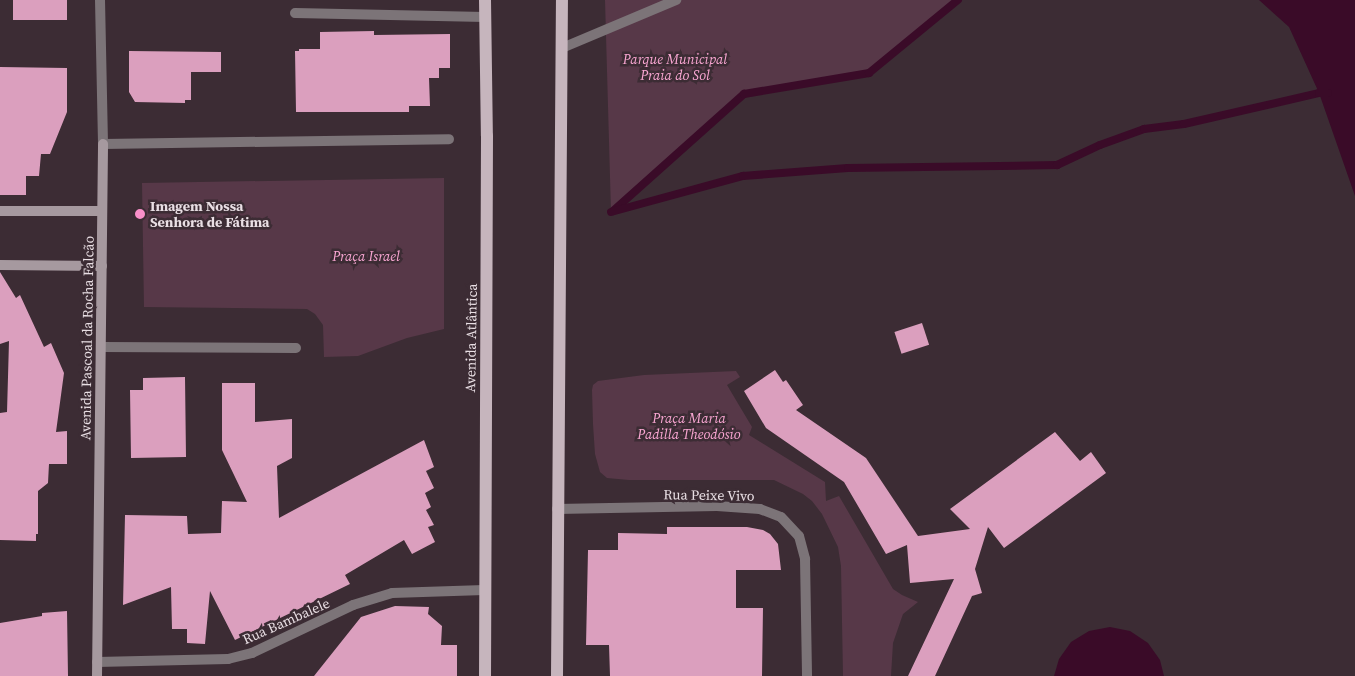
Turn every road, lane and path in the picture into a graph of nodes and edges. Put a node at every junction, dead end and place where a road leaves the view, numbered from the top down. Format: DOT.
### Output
graph roads {
  1 [pos="100,0"];
  2 [pos="485,0"];
  3 [pos="562,0"];
  4 [pos="676,0"];
  5 [pos="295,13"];
  6 [pos="484,17"];
  7 [pos="562,48"];
  8 [pos="449,138"];
  9 [pos="103,144"];
  10 [pos="102,210"];
  11 [pos="0,212"];
  12 [pos="0,265"];
  13 [pos="102,266"];
  14 [pos="102,347"];
  15 [pos="296,348"];
  16 [pos="557,509"];
  17 [pos="484,590"];
  18 [pos="97,662"];
  19 [pos="97,676"];
  20 [pos="485,676"];
  21 [pos="557,676"];
  22 [pos="807,676"];
  1 -- 9 [label="street, Avenida Pascoal da Rocha Falcão"];
  2 -- 6 [label="main road, Avenida Atlântica"];
  3 -- 7 [label="main road"];
  4 -- 7 [label="street"];
  5 -- 6 [label="street"];
  6 -- 17 [label="main road, Avenida Atlântica"];
  7 -- 16 [label="main road"];
  8 -- 9 [label="street"];
  9 -- 10 [label="street, Avenida Pascoal da Rocha Falcão"];
  10 -- 11 [label="street"];
  10 -- 13 [label="street, Avenida Pascoal da Rocha Falcão"];
  12 -- 13 [label="street"];
  13 -- 14 [label="street, Avenida Pascoal da Rocha Falcão"];
  14 -- 15 [label="street"];
  14 -- 18 [label="street, Avenida Pascoal da Rocha Falcão"];
  16 -- 21 [label="main road"];
  16 -- 22 [label="street, Rua Peixe Vivo"];
  17 -- 18 [label="street, Rua Bambalele"];
  17 -- 20 [label="main road, Avenida Atlântica"];
  18 -- 19 [label="street, Avenida Pascoal da Rocha Falcão"];
}
